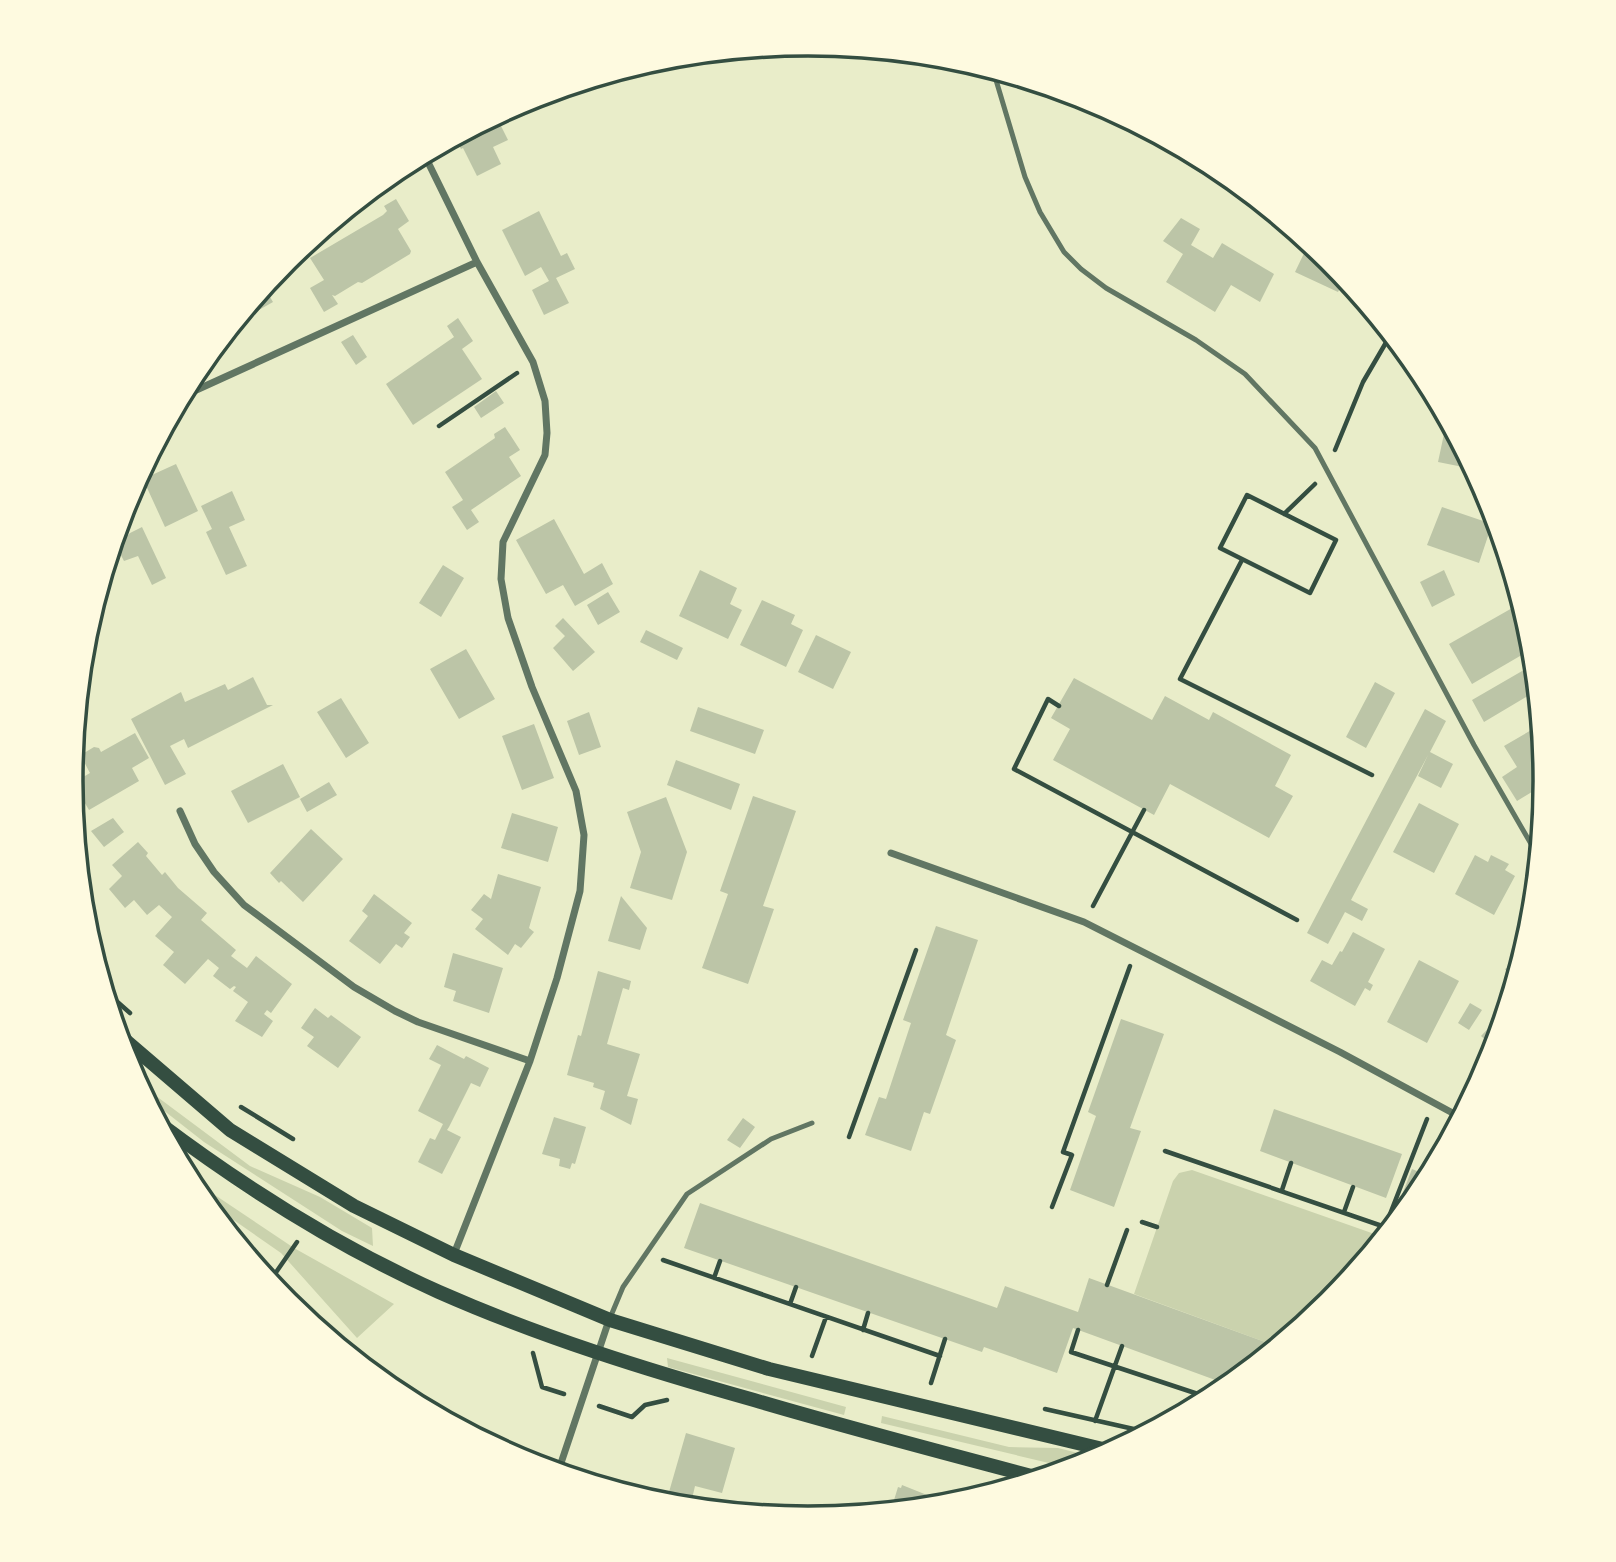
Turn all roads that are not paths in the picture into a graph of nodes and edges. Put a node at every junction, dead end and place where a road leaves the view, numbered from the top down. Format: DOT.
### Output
graph roads {
  1 [pos="996,81"];
  2 [pos="429,164"];
  3 [pos="477,262"];
  4 [pos="198,389"];
  5 [pos="180,811"];
  6 [pos="1530,842"];
  7 [pos="891,853"];
  8 [pos="134,1048"];
  9 [pos="530,1061"];
  10 [pos="1452,1113"];
  11 [pos="812,1123"];
  12 [pos="176,1136"];
  13 [pos="454,1255"];
  14 [pos="610,1320"];
  15 [pos="597,1354"];
  16 [pos="1094,1447"];
  17 [pos="561,1463"];
  18 [pos="1022,1473"];
  1 -- 6 [label="lane"];
  2 -- 3 [label="street"];
  3 -- 4 [label="street"];
  3 -- 9 [label="street"];
  5 -- 9 [label="street"];
  7 -- 10 [label="street"];
  8 -- 13 [label="main road"];
  9 -- 13 [label="street"];
  11 -- 14 [label="lane"];
  12 -- 15 [label="main road"];
  13 -- 14 [label="main road"];
  14 -- 15 [label="street"];
  14 -- 16 [label="main road"];
  15 -- 17 [label="street"];
  15 -- 18 [label="main road"];
}
